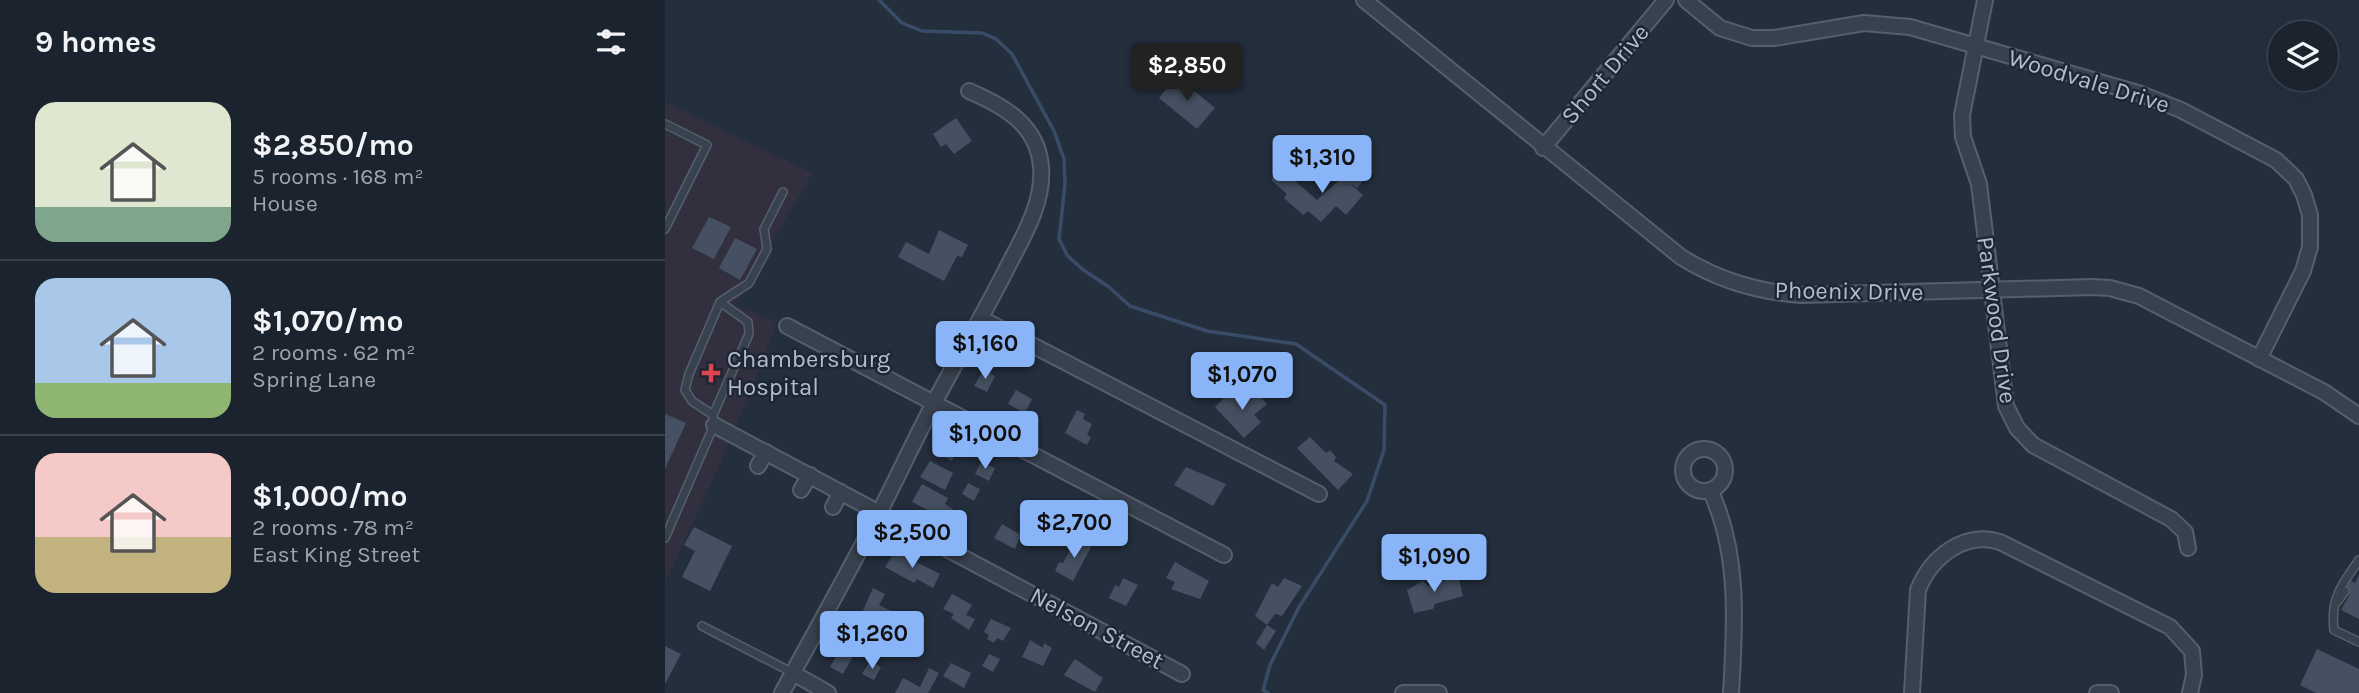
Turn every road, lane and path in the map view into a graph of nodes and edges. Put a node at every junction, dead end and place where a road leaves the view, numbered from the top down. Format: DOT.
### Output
graph roads {
  1 [pos="1364,0"];
  2 [pos="1666,0"];
  3 [pos="1686,0"];
  4 [pos="1985,0"];
  5 [pos="1975,46"];
  6 [pos="969,91"];
  7 [pos="665,124"];
  8 [pos="1543,148"];
  9 [pos="783,192"];
  10 [pos="665,229"];
  11 [pos="1992,290"];
  12 [pos="720,302"];
  13 [pos="982,319"];
  14 [pos="787,326"];
  15 [pos="2259,359"];
  16 [pos="935,402"];
  17 [pos="2359,416"];
  18 [pos="714,420"];
  19 [pos="765,452"];
  20 [pos="758,466"];
  21 [pos="810,475"];
  22 [pos="1710,490"];
  23 [pos="801,491"];
  24 [pos="841,492"];
  25 [pos="1319,494"];
  26 [pos="833,507"];
  27 [pos="880,511"];
  28 [pos="665,538"];
  29 [pos="2188,548"];
  30 [pos="1224,555"];
  31 [pos="2359,560"];
  32 [pos="2345,591"];
  33 [pos="2337,602"];
  34 [pos="702,626"];
  35 [pos="2359,642"];
  36 [pos="793,673"];
  37 [pos="1182,674"];
  38 [pos="782,693"];
  39 [pos="828,693"];
  40 [pos="1403,693"];
  41 [pos="1439,693"];
  42 [pos="1731,693"];
  43 [pos="1912,693"];
  44 [pos="2097,693"];
  45 [pos="2111,693"];
  46 [pos="2189,693"];
  1 -- 8 [label="street, Phoenix Drive"];
  2 -- 8 [label="street, Short Drive"];
  3 -- 5 [label="street, Woodvale Drive"];
  4 -- 5 [label="street, Parkwood Drive"];
  5 -- 11 [label="street, Parkwood Drive"];
  5 -- 15 [label="street, Woodvale Drive"];
  6 -- 13 [label="street"];
  7 -- 10 [label="lane"];
  8 -- 11 [label="street, Phoenix Drive"];
  9 -- 12 [label="lane"];
  11 -- 15 [label="street, Phoenix Drive"];
  11 -- 29 [label="street, Parkwood Drive"];
  12 -- 18 [label="lane"];
  12 -- 18 [label="lane"];
  13 -- 16 [label="street"];
  13 -- 25 [label="street"];
  14 -- 16 [label="street"];
  15 -- 17 [label="street, Phoenix Drive"];
  16 -- 27 [label="street"];
  16 -- 30 [label="street"];
  18 -- 19 [label="street, Nelson Street"];
  18 -- 28 [label="lane"];
  19 -- 20 [label="street"];
  19 -- 21 [label="street, Nelson Street"];
  21 -- 23 [label="street"];
  21 -- 24 [label="street, Nelson Street"];
  22 -- 42 [label="street"];
  24 -- 26 [label="street"];
  24 -- 27 [label="street, Nelson Street"];
  27 -- 36 [label="street"];
  27 -- 37 [label="street, Nelson Street"];
  31 -- 33 [label="lane"];
  32 -- 33 [label="lane"];
  33 -- 35 [label="lane"];
  34 -- 36 [label="lane"];
  36 -- 38 [label="street"];
  36 -- 39 [label="street"];
  40 -- 41 [label="street"];
  43 -- 46 [label="street"];
  44 -- 45 [label="street"];
}
